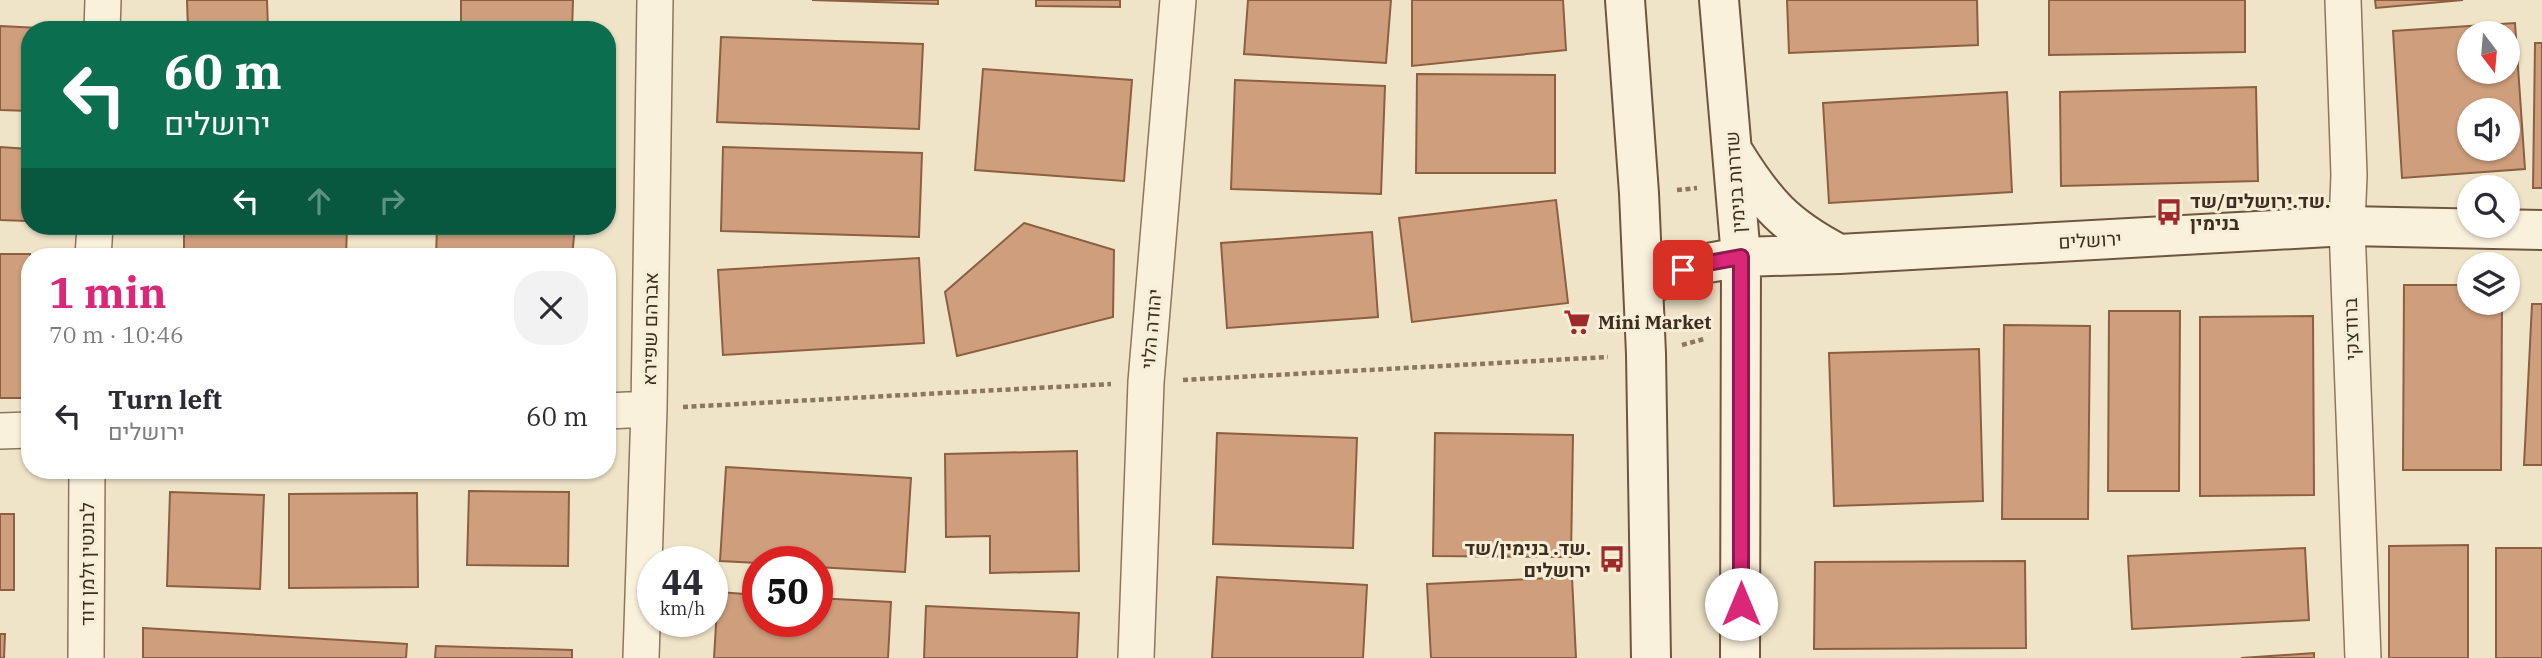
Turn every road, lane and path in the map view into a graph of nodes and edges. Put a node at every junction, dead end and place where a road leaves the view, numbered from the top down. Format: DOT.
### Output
graph roads {
  1 [pos="103,0"];
  2 [pos="655,0"];
  3 [pos="1178,0"];
  4 [pos="1625,0"];
  5 [pos="1719,0"];
  6 [pos="2343,0"];
  7 [pos="102,21"];
  8 [pos="1734,169"];
  9 [pos="1639,193"];
  10 [pos="2347,226"];
  11 [pos="2542,230"];
  12 [pos="1839,254"];
  13 [pos="1741,257"];
  14 [pos="1643,287"];
  15 [pos="1742,329"];
  16 [pos="1646,355"];
  17 [pos="649,409"];
  18 [pos="616,411"];
  19 [pos="21,430"];
  20 [pos="0,431"];
  21 [pos="87,479"];
  22 [pos="86,658"];
  23 [pos="640,658"];
  24 [pos="1136,658"];
  25 [pos="1651,658"];
  26 [pos="1740,658"];
  27 [pos="2363,658"];
  1 -- 7 [label="street"];
  2 -- 17 [label="street, אברהם שפירא"];
  3 -- 24 [label="street, יהודה הלוי"];
  4 -- 9 [label="main road"];
  5 -- 8 [label="main road, שדרות בנימין"];
  6 -- 10 [label="street, ברודצקי"];
  8 -- 9 [label="path"];
  8 -- 12 [label="main road"];
  8 -- 13 [label="main road, שדרות בנימין"];
  9 -- 14 [label="main road"];
  10 -- 11 [label="main road, ירושלים"];
  10 -- 12 [label="main road, ירושלים"];
  10 -- 27 [label="street, ברודצקי"];
  12 -- 13 [label="main road, ירושלים"];
  13 -- 14 [label="main road, ירושלים"];
  13 -- 15 [label="main road, שדרות בנימין"];
  14 -- 16 [label="main road"];
  15 -- 16 [label="path"];
  15 -- 26 [label="main road, שדרות בנימין"];
  16 -- 25 [label="main road"];
  17 -- 18 [label="street"];
  17 -- 23 [label="street, אברהם שפירא"];
  19 -- 20 [label="street"];
  21 -- 22 [label="street, לבונטין זלמן דוד"];
}
